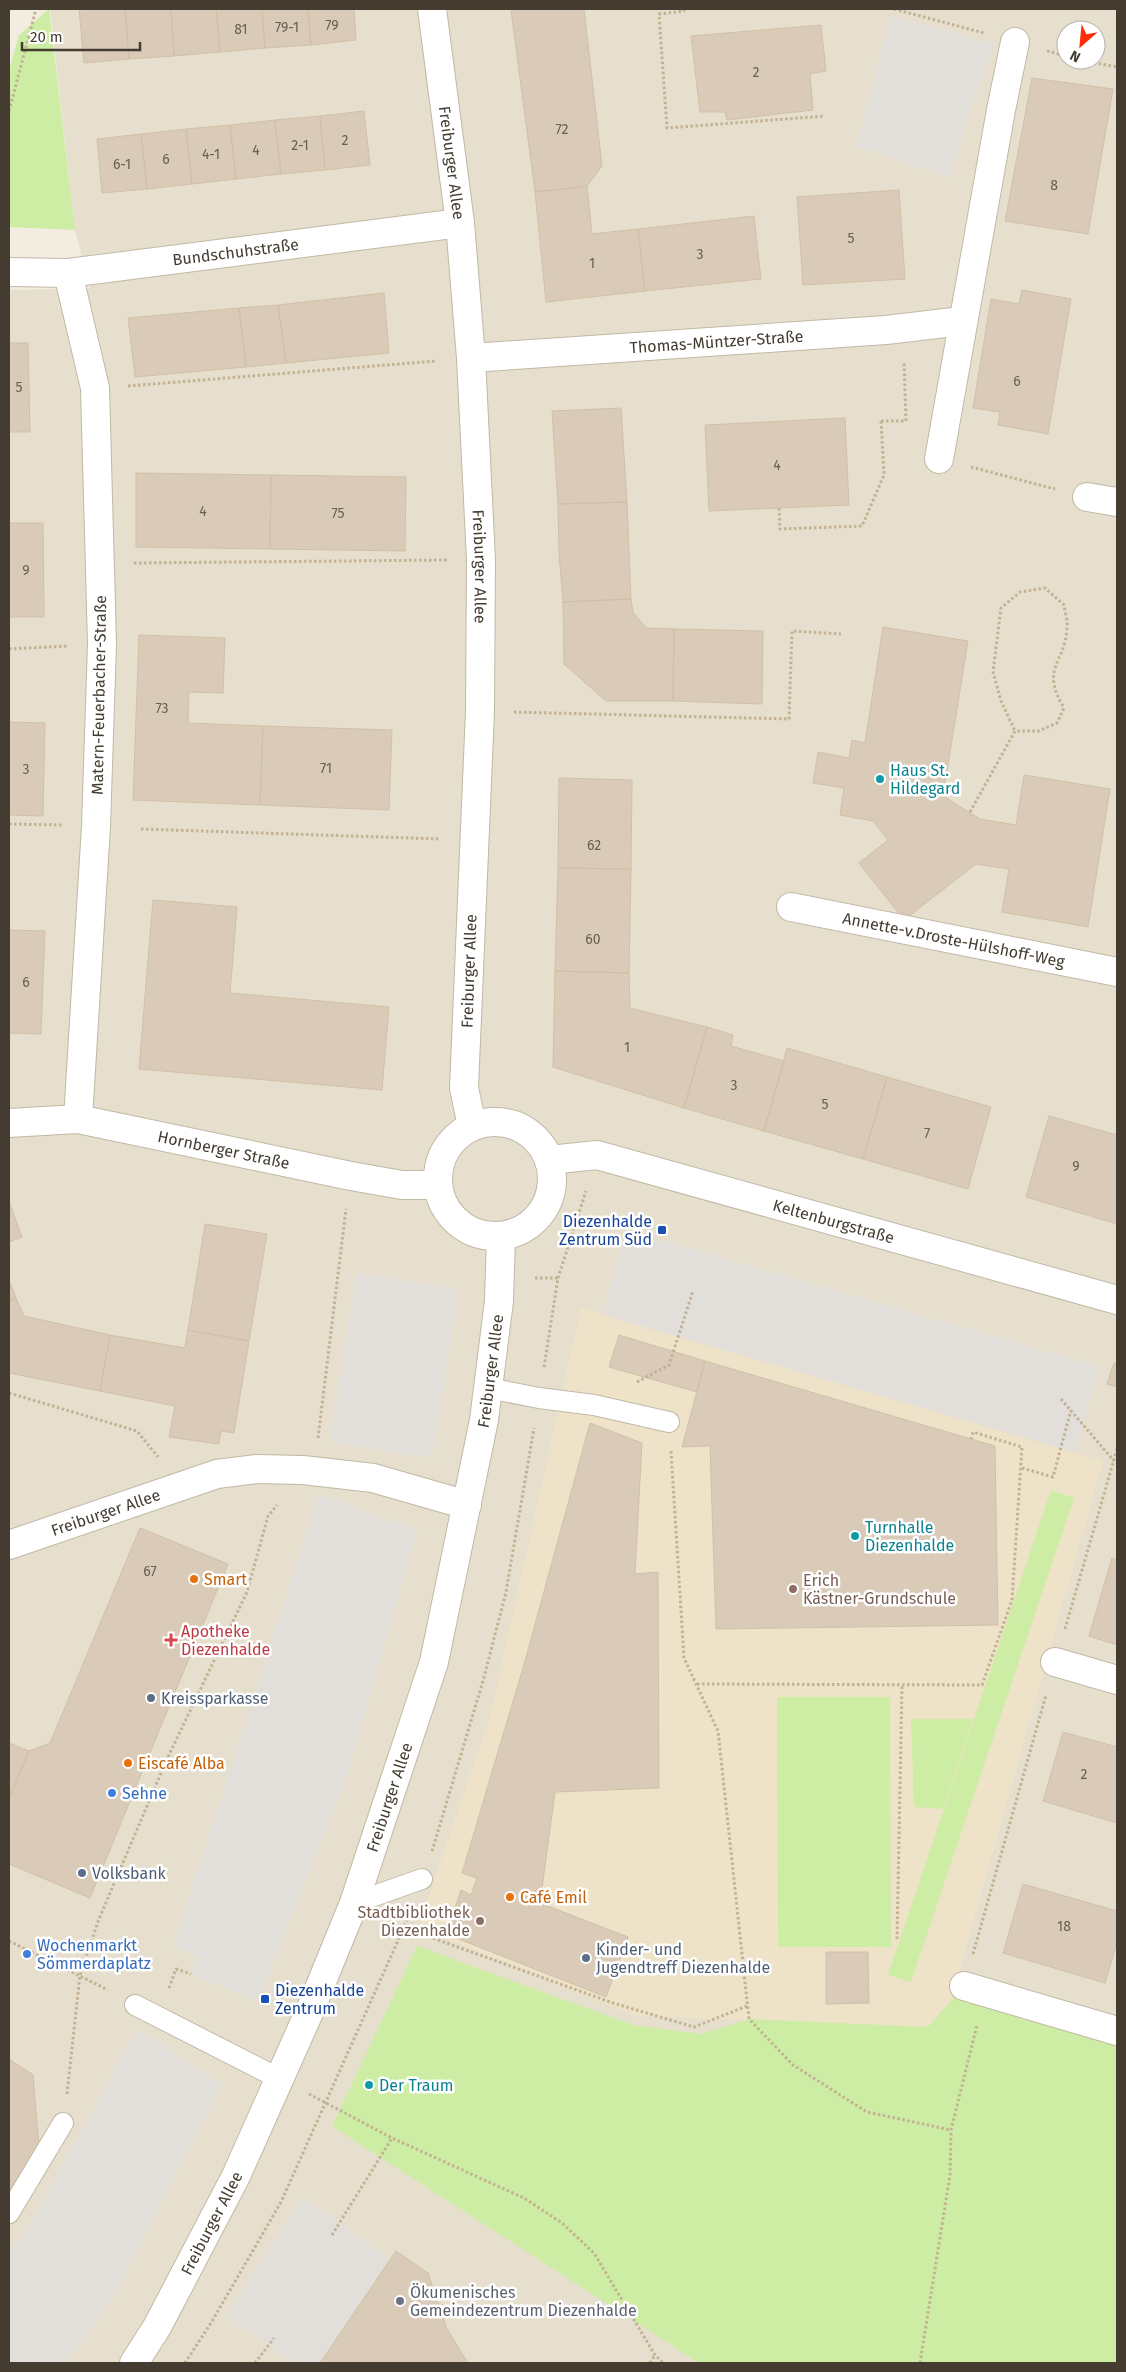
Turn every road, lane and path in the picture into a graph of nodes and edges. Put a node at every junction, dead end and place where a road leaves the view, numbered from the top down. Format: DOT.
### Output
graph roads {
  1 [pos="36,9"];
  2 [pos="432,9"];
  3 [pos="684,9"];
  4 [pos="1015,42"];
  5 [pos="9,111"];
  6 [pos="825,116"];
  7 [pos="460,223"];
  8 [pos="9,272"];
  9 [pos="68,273"];
  10 [pos="962,321"];
  11 [pos="471,358"];
  12 [pos="904,372"];
  13 [pos="95,388"];
  14 [pos="938,459"];
  15 [pos="1087,497"];
  16 [pos="1117,502"];
  17 [pos="780,508"];
  18 [pos="481,560"];
  19 [pos="100,564"];
  20 [pos="841,634"];
  21 [pos="102,644"];
  22 [pos="9,649"];
  23 [pos="480,711"];
  24 [pos="1015,731"];
  25 [pos="970,812"];
  26 [pos="9,824"];
  27 [pos="96,826"];
  28 [pos="141,830"];
  29 [pos="474,840"];
  30 [pos="791,907"];
  31 [pos="1117,972"];
  32 [pos="78,1119"];
  33 [pos="9,1123"];
  34 [pos="472,1126"];
  35 [pos="549,1160"];
  36 [pos="351,1176"];
  37 [pos="438,1186"];
  38 [pos="500,1236"];
  39 [pos="693,1291"];
  40 [pos="1117,1300"];
  41 [pos="488,1388"];
  42 [pos="9,1393"];
  43 [pos="1061,1399"];
  44 [pos="594,1405"];
  45 [pos="1071,1410"];
  46 [pos="669,1422"];
  47 [pos="971,1439"];
  48 [pos="1117,1449"];
  49 [pos="1114,1461"];
  50 [pos="1022,1468"];
  51 [pos="304,1470"];
  52 [pos="181,1486"];
  53 [pos="468,1505"];
  54 [pos="9,1545"];
  55 [pos="1055,1662"];
  56 [pos="1117,1680"];
  57 [pos="696,1684"];
  58 [pos="902,1685"];
  59 [pos="422,1879"];
  60 [pos="354,1903"];
  61 [pos="405,1928"];
  62 [pos="896,1939"];
  63 [pos="9,1940"];
  64 [pos="80,1975"];
  65 [pos="974,1989"];
  66 [pos="135,2005"];
  67 [pos="747,2006"];
  68 [pos="1117,2031"];
  69 [pos="280,2079"];
  70 [pos="63,2123"];
  71 [pos="951,2130"];
  72 [pos="392,2138"];
  73 [pos="9,2213"];
  74 [pos="332,2235"];
  75 [pos="274,2338"];
  76 [pos="655,2356"];
  77 [pos="134,2363"];
  78 [pos="255,2363"];
  79 [pos="650,2363"];
  80 [pos="663,2363"];
  81 [pos="920,2363"];
  1 -- 5 [label="path"];
  2 -- 7 [label="street, Freiburger Allee"];
  3 -- 6 [label="path"];
  4 -- 10 [label="street"];
  7 -- 9 [label="street, Bundschuhstraße"];
  7 -- 11 [label="street, Freiburger Allee"];
  8 -- 9 [label="street, Bundschuhstraße"];
  9 -- 13 [label="street, Matern-Feuerbacher-Straße"];
  10 -- 11 [label="street, Thomas-Müntzer-Straße"];
  10 -- 14 [label="street"];
  11 -- 13 [label="path"];
  11 -- 18 [label="street, Freiburger Allee"];
  12 -- 17 [label="path"];
  13 -- 19 [label="street, Matern-Feuerbacher-Straße"];
  14 -- 15 [label="path"];
  15 -- 16 [label="street"];
  18 -- 19 [label="path"];
  18 -- 23 [label="street, Freiburger Allee"];
  19 -- 21 [label="street, Matern-Feuerbacher-Straße"];
  20 -- 23 [label="path"];
  21 -- 22 [label="path"];
  21 -- 27 [label="street, Matern-Feuerbacher-Straße"];
  23 -- 29 [label="street, Freiburger Allee"];
  24 -- 24 [label="path"];
  24 -- 25 [label="path"];
  26 -- 27 [label="path"];
  27 -- 32 [label="street, Matern-Feuerbacher-Straße"];
  28 -- 29 [label="path"];
  29 -- 34 [label="street, Freiburger Allee"];
  30 -- 31 [label="street, Annette-v.Droste-Hülshoff-Weg"];
  32 -- 33 [label="street, Hornberger Straße"];
  32 -- 36 [label="street, Hornberger Straße"];
  34 -- 35 [label="street"];
  34 -- 37 [label="street"];
  35 -- 38 [label="street"];
  35 -- 40 [label="street, Keltenburgstraße"];
  36 -- 37 [label="street, Hornberger Straße"];
  36 -- 51 [label="path"];
  37 -- 38 [label="street"];
  38 -- 41 [label="street, Freiburger Allee"];
  39 -- 44 [label="path"];
  41 -- 44 [label="lane"];
  41 -- 53 [label="street, Freiburger Allee"];
  42 -- 52 [label="path"];
  43 -- 45 [label="path"];
  44 -- 46 [label="lane"];
  45 -- 49 [label="path"];
  45 -- 50 [label="path"];
  46 -- 57 [label="path"];
  47 -- 50 [label="path"];
  48 -- 49 [label="path"];
  49 -- 55 [label="path"];
  50 -- 58 [label="path"];
  51 -- 52 [label="street, Freiburger Allee"];
  51 -- 53 [label="street, Freiburger Allee"];
  51 -- 64 [label="path"];
  52 -- 54 [label="street, Freiburger Allee"];
  53 -- 60 [label="street, Freiburger Allee"];
  55 -- 56 [label="street"];
  55 -- 65 [label="path"];
  57 -- 58 [label="path"];
  57 -- 67 [label="path"];
  58 -- 62 [label="path"];
  59 -- 60 [label="lane"];
  60 -- 69 [label="street, Freiburger Allee"];
  61 -- 67 [label="path"];
  63 -- 64 [label="path"];
  64 -- 66 [label="path"];
  64 -- 70 [label="path"];
  65 -- 68 [label="street"];
  65 -- 71 [label="path"];
  66 -- 69 [label="lane"];
  67 -- 71 [label="path"];
  69 -- 72 [label="path"];
  69 -- 77 [label="street, Freiburger Allee"];
  70 -- 73 [label="lane"];
  71 -- 81 [label="path"];
  72 -- 74 [label="path"];
  72 -- 76 [label="path"];
  75 -- 78 [label="path"];
  76 -- 79 [label="path"];
  76 -- 80 [label="path"];
}
